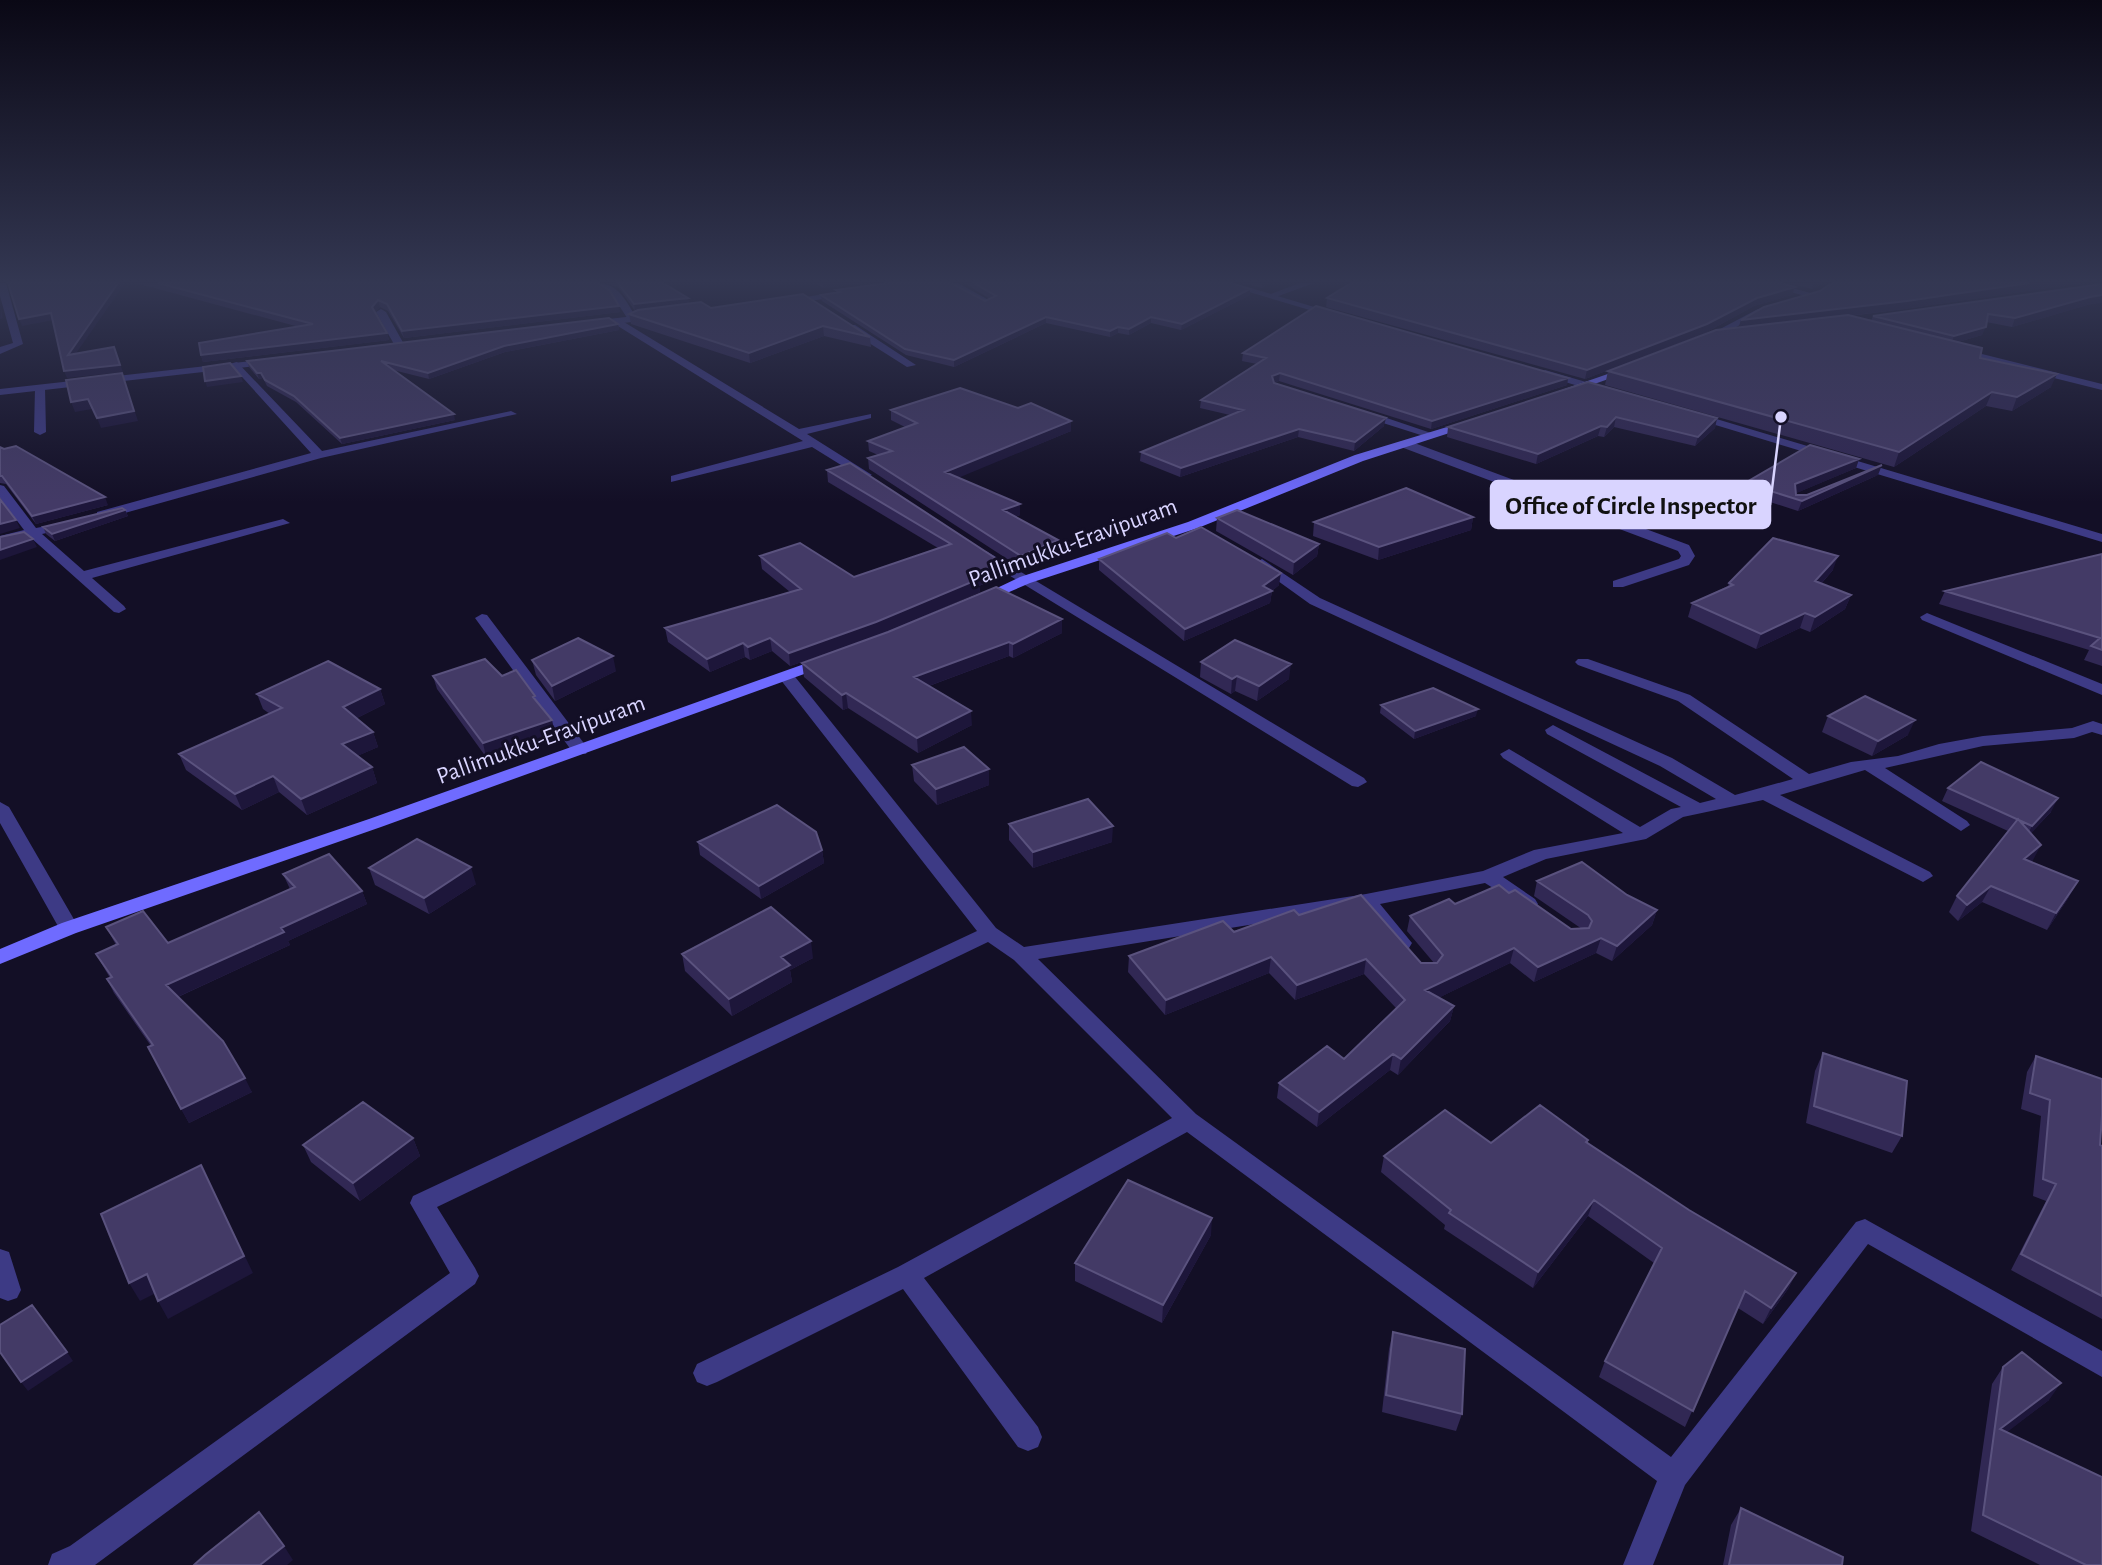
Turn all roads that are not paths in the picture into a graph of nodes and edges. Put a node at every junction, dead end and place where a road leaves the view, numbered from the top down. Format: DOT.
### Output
graph roads {
  1 [pos="674,356"];
  2 [pos="897,356"];
  3 [pos="1979,356"];
  4 [pos="278,361"];
  5 [pos="1643,364"];
  6 [pos="911,365"];
  7 [pos="237,366"];
  8 [pos="1530,369"];
  9 [pos="1582,384"];
  10 [pos="2102,387"];
  11 [pos="40,388"];
  12 [pos="1608,391"];
  13 [pos="0,392"];
  14 [pos="1548,397"];
  15 [pos="1674,410"];
  16 [pos="1355,411"];
  17 [pos="511,414"];
  18 [pos="867,416"];
  19 [pos="1485,419"];
  20 [pos="40,432"];
  21 [pos="800,432"];
  22 [pos="1431,435"];
  23 [pos="815,442"];
  24 [pos="1405,444"];
  25 [pos="319,455"];
  26 [pos="1875,468"];
  27 [pos="675,479"];
  28 [pos="1850,479"];
  29 [pos="873,480"];
  30 [pos="0,489"];
  31 [pos="283,523"];
  32 [pos="1193,525"];
  33 [pos="33,533"];
  34 [pos="1217,538"];
  35 [pos="2102,538"];
  36 [pos="0,541"];
  37 [pos="978,550"];
  38 [pos="1247,555"];
  39 [pos="82,576"];
  40 [pos="1025,580"];
  41 [pos="1618,584"];
  42 [pos="966,606"];
  43 [pos="119,609"];
  44 [pos="1927,617"];
  45 [pos="482,618"];
  46 [pos="834,659"];
  47 [pos="1583,662"];
  48 [pos="786,676"];
  49 [pos="2102,690"];
  50 [pos="2099,726"];
  51 [pos="1553,730"];
  52 [pos="580,750"];
  53 [pos="1509,754"];
  54 [pos="1868,765"];
  55 [pos="1358,782"];
  56 [pos="1809,782"];
  57 [pos="1765,794"];
  58 [pos="1729,799"];
  59 [pos="0,807"];
  60 [pos="1697,808"];
  61 [pos="1961,825"];
  62 [pos="1640,835"];
  63 [pos="1488,876"];
  64 [pos="1923,876"];
  65 [pos="1366,900"];
  66 [pos="1544,915"];
  67 [pos="69,929"];
  68 [pos="989,933"];
  69 [pos="1021,955"];
  70 [pos="0,957"];
  71 [pos="1418,961"];
  72 [pos="1188,1120"];
  73 [pos="0,1260"];
  74 [pos="907,1275"];
  75 [pos="8,1290"];
  76 [pos="2102,1365"];
  77 [pos="707,1373"];
  78 [pos="1028,1437"];
  79 [pos="1674,1476"];
  80 [pos="63,1565"];
  81 [pos="1638,1565"];
  1 -- 21 [label="street"];
  2 -- 6 [label="street"];
  3 -- 10 [label="street"];
  4 -- 7 [label="street"];
  5 -- 9 [label="main road"];
  7 -- 11 [label="street"];
  7 -- 25 [label="street"];
  8 -- 9 [label="street"];
  9 -- 12 [label="street"];
  9 -- 14 [label="main road"];
  11 -- 13 [label="street"];
  11 -- 20 [label="street"];
  15 -- 26 [label="street"];
  16 -- 22 [label="street"];
  17 -- 25 [label="street"];
  18 -- 21 [label="street"];
  19 -- 22 [label="main road, Pallimukku-Eravipuram"];
  21 -- 23 [label="street"];
  22 -- 24 [label="main road, Pallimukku-Eravipuram"];
  23 -- 27 [label="street"];
  23 -- 29 [label="street"];
  24 -- 32 [label="main road, Pallimukku-Eravipuram"];
  24 -- 41 [label="street"];
  25 -- 33 [label="street"];
  26 -- 28 [label="street"];
  26 -- 35 [label="street"];
  30 -- 33 [label="street"];
  31 -- 39 [label="street"];
  32 -- 34 [label="street"];
  32 -- 40 [label="main road, Pallimukku-Eravipuram"];
  33 -- 36 [label="street"];
  33 -- 39 [label="street"];
  37 -- 40 [label="street"];
  38 -- 58 [label="street"];
  39 -- 43 [label="street"];
  40 -- 42 [label="main road, Pallimukku-Eravipuram"];
  40 -- 55 [label="street"];
  44 -- 49 [label="street"];
  45 -- 52 [label="street"];
  46 -- 48 [label="main road, Pallimukku-Eravipuram"];
  47 -- 56 [label="street"];
  48 -- 52 [label="main road, Pallimukku-Eravipuram"];
  48 -- 68 [label="street"];
  50 -- 54 [label="street"];
  51 -- 60 [label="street"];
  52 -- 67 [label="main road, Pallimukku-Eravipuram"];
  53 -- 62 [label="street"];
  54 -- 56 [label="street"];
  54 -- 61 [label="street"];
  56 -- 57 [label="street"];
  57 -- 58 [label="street"];
  57 -- 64 [label="street"];
  58 -- 60 [label="street"];
  59 -- 67 [label="street"];
  60 -- 62 [label="street"];
  62 -- 63 [label="street"];
  63 -- 65 [label="street"];
  63 -- 66 [label="street"];
  65 -- 69 [label="street"];
  65 -- 71 [label="street"];
  67 -- 70 [label="main road, Pallimukku-Eravipuram"];
  68 -- 69 [label="street"];
  68 -- 80 [label="street"];
  69 -- 72 [label="street"];
  72 -- 74 [label="street"];
  72 -- 79 [label="street"];
  73 -- 75 [label="street"];
  74 -- 77 [label="street"];
  74 -- 78 [label="street"];
  76 -- 79 [label="street"];
  79 -- 81 [label="street"];
}
